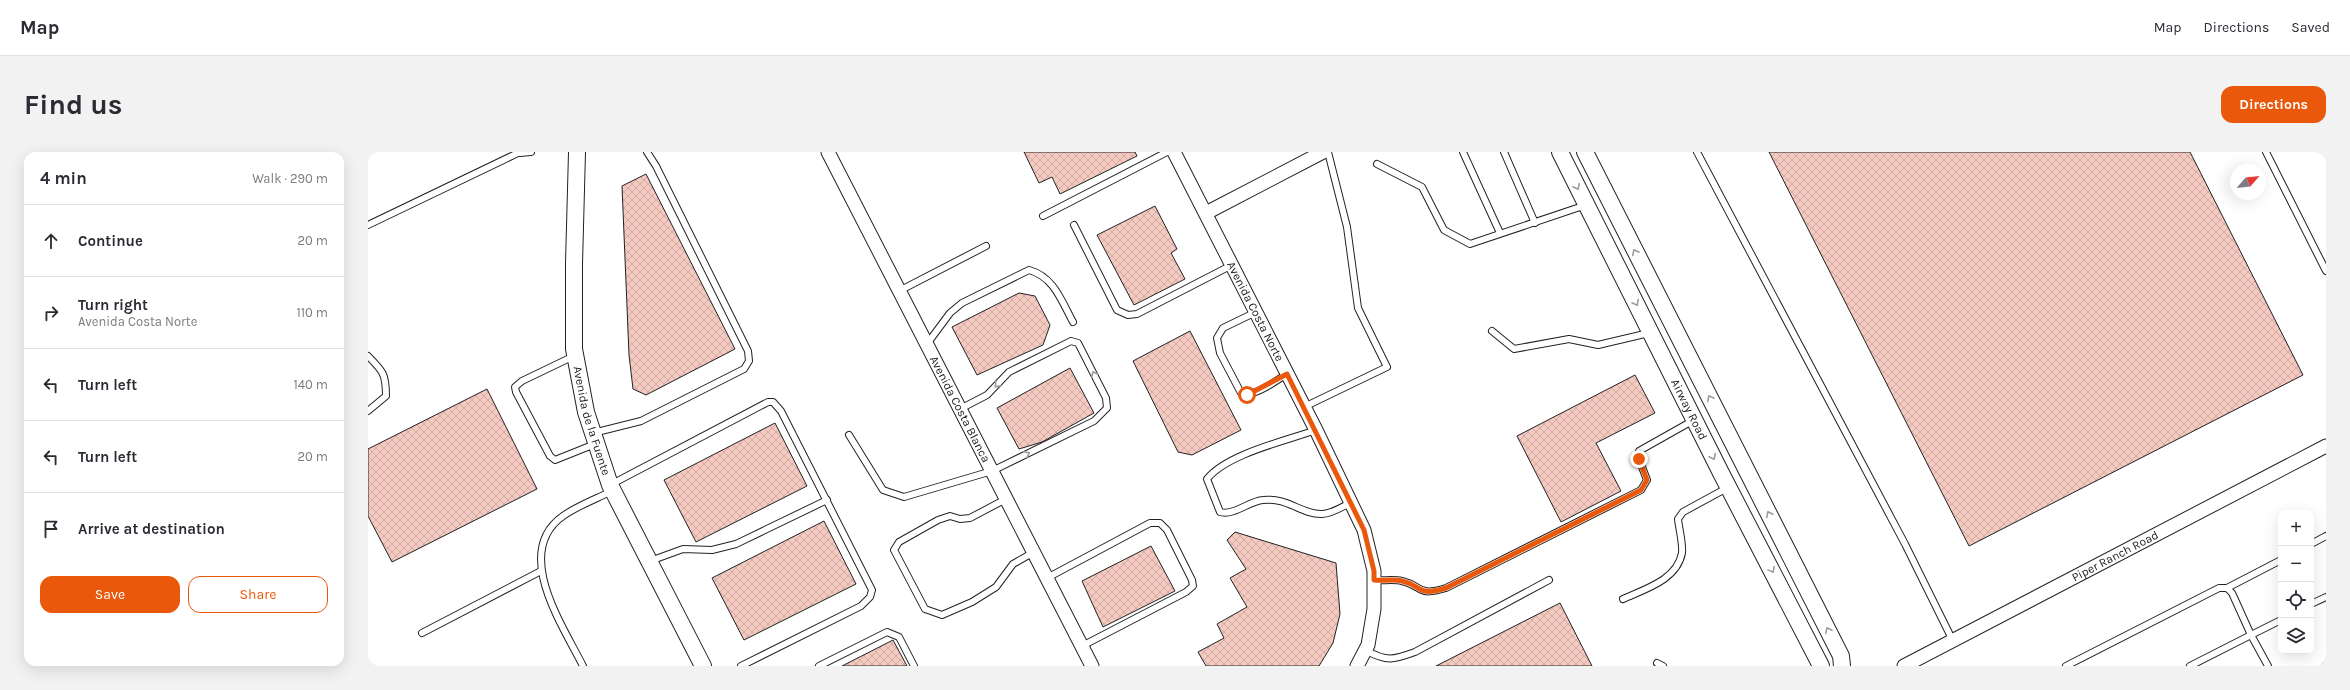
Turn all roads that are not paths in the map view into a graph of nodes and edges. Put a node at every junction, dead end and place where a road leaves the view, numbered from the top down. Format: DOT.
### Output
graph roads {
  1 [pos="520,152"];
  2 [pos="532,152"];
  3 [pos="577,152"];
  4 [pos="647,152"];
  5 [pos="828,152"];
  6 [pos="1167,152"];
  7 [pos="1174,152"];
  8 [pos="1323,152"];
  9 [pos="1328,152"];
  10 [pos="1464,152"];
  11 [pos="1504,152"];
  12 [pos="1560,152"];
  13 [pos="1585,152"];
  14 [pos="1697,152"];
  15 [pos="2266,152"];
  16 [pos="1377,164"];
  17 [pos="1586,205"];
  18 [pos="1206,213"];
  19 [pos="1043,216"];
  20 [pos="1535,223"];
  21 [pos="368,225"];
  22 [pos="1074,225"];
  23 [pos="1500,233"];
  24 [pos="986,246"];
  25 [pos="1232,265"];
  26 [pos="2326,271"];
  27 [pos="899,291"];
  28 [pos="1256,312"];
  29 [pos="1072,322"];
  30 [pos="1492,331"];
  31 [pos="1651,333"];
  32 [pos="927,344"];
  33 [pos="575,355"];
  34 [pos="368,356"];
  35 [pos="1287,374"];
  36 [pos="1304,406"];
  37 [pos="960,409"];
  38 [pos="368,411"];
  39 [pos="1694,420"];
  40 [pos="1316,430"];
  41 [pos="849,435"];
  42 [pos="595,438"];
  43 [pos="2326,446"];
  44 [pos="992,471"];
  45 [pos="1728,487"];
  46 [pos="612,488"];
  47 [pos="1006,499"];
  48 [pos="827,500"];
  49 [pos="1350,503"];
  50 [pos="2326,536"];
  51 [pos="2314,542"];
  52 [pos="1034,552"];
  53 [pos="650,561"];
  54 [pos="2278,562"];
  55 [pos="541,571"];
  56 [pos="1047,578"];
  57 [pos="1374,580"];
  58 [pos="1549,580"];
  59 [pos="2227,588"];
  60 [pos="2326,597"];
  61 [pos="1623,599"];
  62 [pos="2314,603"];
  63 [pos="2278,622"];
  64 [pos="422,633"];
  65 [pos="2251,635"];
  66 [pos="1953,641"];
  67 [pos="1082,646"];
  68 [pos="1365,650"];
  69 [pos="583,666"];
  70 [pos="703,666"];
  71 [pos="741,666"];
  72 [pos="819,666"];
  73 [pos="914,666"];
  74 [pos="1092,666"];
  75 [pos="1357,666"];
  76 [pos="1821,666"];
  77 [pos="1842,666"];
  78 [pos="1904,666"];
  79 [pos="2066,666"];
  80 [pos="2190,666"];
  81 [pos="2268,666"];
  1 -- 2 [label="lane"];
  1 -- 21 [label="lane"];
  3 -- 33 [label="street, Avenida de la Fuente"];
  4 -- 42 [label="lane"];
  5 -- 27 [label="street, Avenida Costa Blanca"];
  6 -- 19 [label="lane"];
  7 -- 18 [label="street, Avenida Costa Norte"];
  8 -- 18 [label="street"];
  9 -- 36 [label="lane"];
  10 -- 23 [label="lane"];
  11 -- 20 [label="lane"];
  12 -- 17 [label="street, Airway Road, one-way"];
  77 -- 13 [label="street, Airway Road, one-way"];
  14 -- 66 [label="lane"];
  15 -- 26 [label="lane"];
  16 -- 23 [label="lane"];
  17 -- 20 [label="lane"];
  17 -- 31 [label="street, Airway Road, one-way"];
  18 -- 25 [label="street, Avenida Costa Norte"];
  20 -- 23 [label="lane"];
  22 -- 25 [label="lane"];
  24 -- 27 [label="lane"];
  25 -- 28 [label="street, Avenida Costa Norte"];
  27 -- 32 [label="street, Avenida Costa Blanca"];
  28 -- 35 [label="street, Avenida Costa Norte"];
  28 -- 35 [label="lane"];
  29 -- 32 [label="lane"];
  30 -- 31 [label="lane"];
  31 -- 39 [label="street, Airway Road"];
  32 -- 37 [label="street, Avenida Costa Blanca"];
  33 -- 42 [label="street, Avenida de la Fuente"];
  33 -- 42 [label="lane"];
  34 -- 38 [label="lane"];
  35 -- 36 [label="street, Avenida Costa Norte"];
  36 -- 40 [label="street, Avenida Costa Norte"];
  37 -- 44 [label="street, Avenida Costa Blanca"];
  44 -- 37 [label="lane, one-way"];
  39 -- 45 [label="street, Airway Road, one-way"];
  39 -- 57 [label="lane"];
  40 -- 49 [label="street, Avenida Costa Norte"];
  40 -- 49 [label="lane"];
  41 -- 44 [label="lane"];
  42 -- 46 [label="street, Avenida de la Fuente"];
  43 -- 66 [label="street, Piper Ranch Road"];
  44 -- 47 [label="street, Avenida Costa Blanca"];
  45 -- 61 [label="lane"];
  45 -- 76 [label="street, Airway Road, one-way"];
  46 -- 48 [label="lane"];
  46 -- 53 [label="street, Avenida de la Fuente"];
  46 -- 55 [label="lane"];
  47 -- 52 [label="street, Avenida Costa Blanca"];
  47 -- 52 [label="lane"];
  48 -- 53 [label="lane"];
  48 -- 71 [label="lane"];
  49 -- 57 [label="street, Avenida Costa Norte"];
  50 -- 51 [label="lane"];
  52 -- 56 [label="street, Avenida Costa Blanca"];
  53 -- 70 [label="street, Avenida de la Fuente"];
  54 -- 59 [label="lane"];
  55 -- 64 [label="lane"];
  55 -- 69 [label="lane"];
  56 -- 67 [label="street, Avenida Costa Blanca"];
  56 -- 67 [label="lane"];
  57 -- 68 [label="street, Avenida Costa Norte"];
  58 -- 68 [label="lane"];
  59 -- 65 [label="lane"];
  59 -- 79 [label="lane"];
  60 -- 62 [label="lane"];
  63 -- 65 [label="lane"];
  65 -- 80 [label="lane"];
  65 -- 81 [label="lane"];
  66 -- 78 [label="street, Piper Ranch Road"];
  67 -- 74 [label="street, Avenida Costa Blanca"];
  68 -- 75 [label="street, Avenida Costa Norte"];
  72 -- 73 [label="lane"];
}
